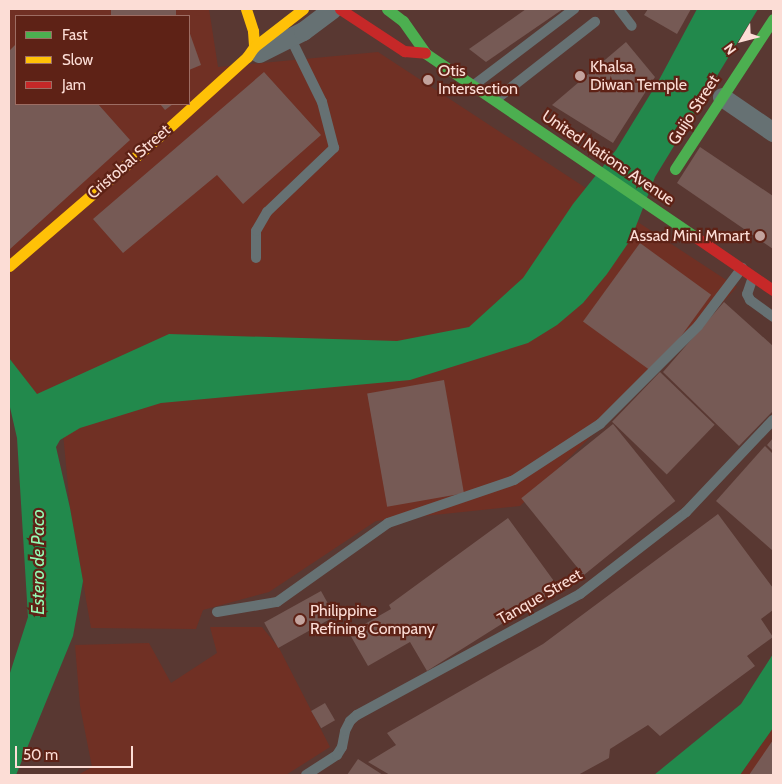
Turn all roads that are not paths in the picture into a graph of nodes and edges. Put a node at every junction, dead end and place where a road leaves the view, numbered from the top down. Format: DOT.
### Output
graph roads {
  1 [pos="246,9"];
  2 [pos="303,9"];
  3 [pos="332,9"];
  4 [pos="340,9"];
  5 [pos="387,9"];
  6 [pos="401,9"];
  7 [pos="574,9"];
  8 [pos="619,9"];
  9 [pos="404,21"];
  10 [pos="595,22"];
  11 [pos="632,26"];
  12 [pos="771,26"];
  13 [pos="287,32"];
  14 [pos="251,52"];
  15 [pos="425,53"];
  16 [pos="472,86"];
  17 [pos="722,97"];
  18 [pos="495,100"];
  19 [pos="773,132"];
  20 [pos="675,169"];
  21 [pos="256,258"];
  22 [pos="9,266"];
  23 [pos="742,268"];
  24 [pos="753,276"];
  25 [pos="773,290"];
  26 [pos="773,317"];
  27 [pos="773,420"];
  28 [pos="217,612"];
  29 [pos="306,775"];
  1 -- 14 [label="main road"];
  2 -- 13 [label="main road, Cristobal Street"];
  3 -- 13 [label="street, Cristobal Street"];
  4 -- 15 [label="main road, United Nations Avenue"];
  5 -- 9 [label="main road, United Nations Avenue"];
  6 -- 9 [label="main road"];
  7 -- 16 [label="lane"];
  8 -- 11 [label="lane"];
  9 -- 15 [label="main road, United Nations Avenue"];
  10 -- 18 [label="lane"];
  12 -- 17 [label="main road, Guijo Street"];
  13 -- 14 [label="street, Cristobal Street"];
  13 -- 21 [label="lane"];
  14 -- 22 [label="main road, Cristobal Street"];
  15 -- 16 [label="main road, United Nations Avenue"];
  16 -- 18 [label="main road, United Nations Avenue"];
  17 -- 19 [label="street"];
  17 -- 20 [label="main road, Guijo Street"];
  18 -- 23 [label="main road, United Nations Avenue"];
  23 -- 24 [label="main road, United Nations Avenue"];
  23 -- 28 [label="lane"];
  24 -- 25 [label="main road, United Nations Avenue"];
  24 -- 26 [label="lane"];
  27 -- 29 [label="lane, Tanque Street"];
}
